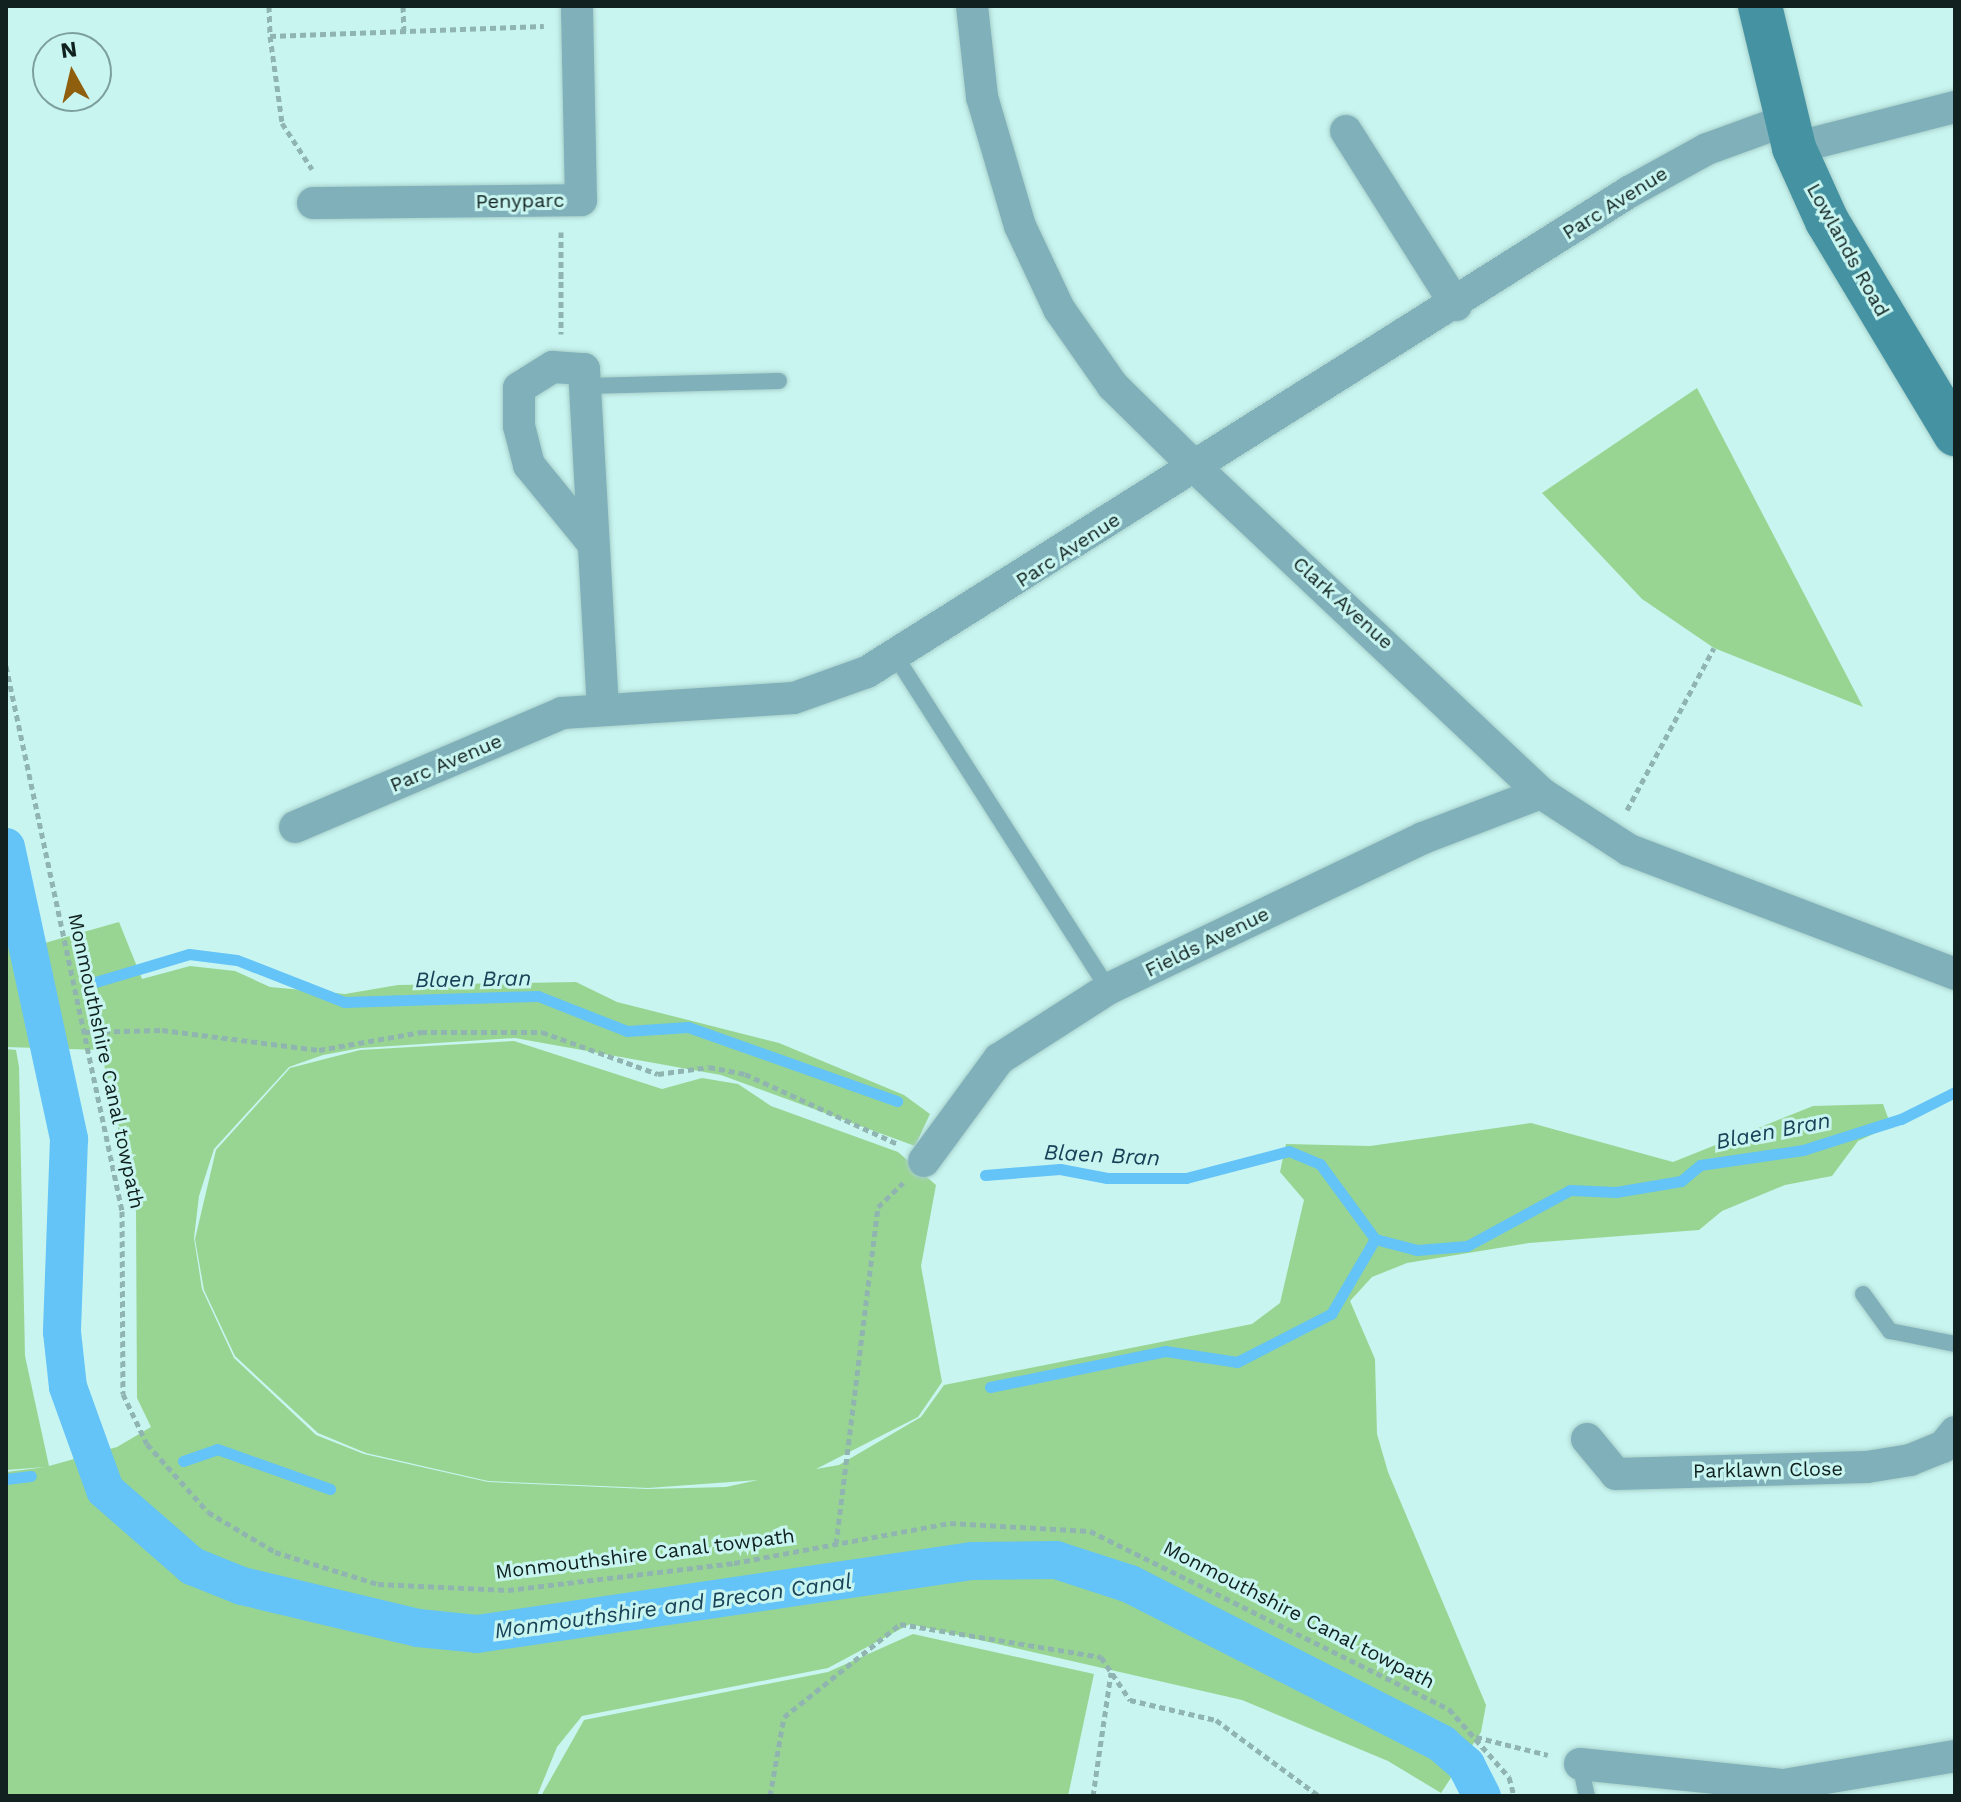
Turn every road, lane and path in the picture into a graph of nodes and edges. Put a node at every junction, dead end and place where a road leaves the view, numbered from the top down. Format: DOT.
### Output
graph roads {
  1 [pos="269,6"];
  2 [pos="403,6"];
  3 [pos="972,6"];
  4 [pos="1760,6"];
  5 [pos="577,15"];
  6 [pos="404,31"];
  7 [pos="270,36"];
  8 [pos="1955,107"];
  9 [pos="1346,131"];
  10 [pos="1789,134"];
  11 [pos="560,201"];
  12 [pos="321,203"];
  13 [pos="1456,305"];
  14 [pos="573,377"];
  15 [pos="779,381"];
  16 [pos="1955,434"];
  17 [pos="1195,467"];
  18 [pos="591,541"];
  19 [pos="1714,648"];
  20 [pos="896,657"];
  21 [pos="6,666"];
  22 [pos="603,705"];
  23 [pos="1541,793"];
  24 [pos="295,827"];
  25 [pos="1612,839"];
  26 [pos="1955,974"];
  27 [pos="1108,989"];
  28 [pos="84,1032"];
  29 [pos="924,1161"];
  30 [pos="1863,1294"];
  31 [pos="1955,1344"];
  32 [pos="1955,1432"];
  33 [pos="1587,1439"];
  34 [pos="836,1544"];
  35 [pos="1111,1672"];
  36 [pos="1474,1737"];
  37 [pos="1955,1756"];
  38 [pos="1580,1764"];
  39 [pos="1784,1790"];
  40 [pos="770,1796"];
  41 [pos="1093,1796"];
  42 [pos="1319,1796"];
  43 [pos="1514,1796"];
  44 [pos="1587,1796"];
  1 -- 7 [label="path"];
  2 -- 6 [label="path"];
  3 -- 17 [label="street, Clark Avenue"];
  4 -- 10 [label="street, Lowlands Road"];
  5 -- 6 [label="path"];
  5 -- 11 [label="street, Penyparc"];
  6 -- 7 [label="path"];
  7 -- 12 [label="path"];
  8 -- 10 [label="street, Parc Avenue"];
  9 -- 13 [label="street"];
  10 -- 13 [label="street, Parc Avenue"];
  10 -- 16 [label="street, Lowlands Road"];
  11 -- 12 [label="street, Penyparc"];
  11 -- 14 [label="path"];
  13 -- 17 [label="street, Parc Avenue"];
  14 -- 15 [label="lane"];
  14 -- 18 [label="street"];
  14 -- 18 [label="street"];
  17 -- 20 [label="street, Parc Avenue"];
  17 -- 23 [label="street, Clark Avenue"];
  18 -- 22 [label="street"];
  19 -- 25 [label="path"];
  20 -- 22 [label="street, Parc Avenue"];
  20 -- 27 [label="lane"];
  21 -- 28 [label="path, Monmouthshire Canal towpath"];
  22 -- 24 [label="street, Parc Avenue"];
  23 -- 25 [label="street, Clark Avenue"];
  23 -- 27 [label="street, Fields Avenue"];
  25 -- 26 [label="street, Clark Avenue"];
  27 -- 29 [label="street, Fields Avenue"];
  28 -- 29 [label="path"];
  28 -- 34 [label="path, Monmouthshire Canal towpath"];
  29 -- 34 [label="path"];
  30 -- 31 [label="lane"];
  32 -- 33 [label="street, Parklawn Close"];
  34 -- 36 [label="path, Monmouthshire Canal towpath"];
  35 -- 40 [label="path"];
  35 -- 41 [label="path"];
  35 -- 42 [label="path"];
  36 -- 38 [label="path"];
  36 -- 43 [label="path, Monmouthshire Canal towpath"];
  37 -- 39 [label="street"];
  38 -- 39 [label="street"];
  38 -- 44 [label="lane"];
}
